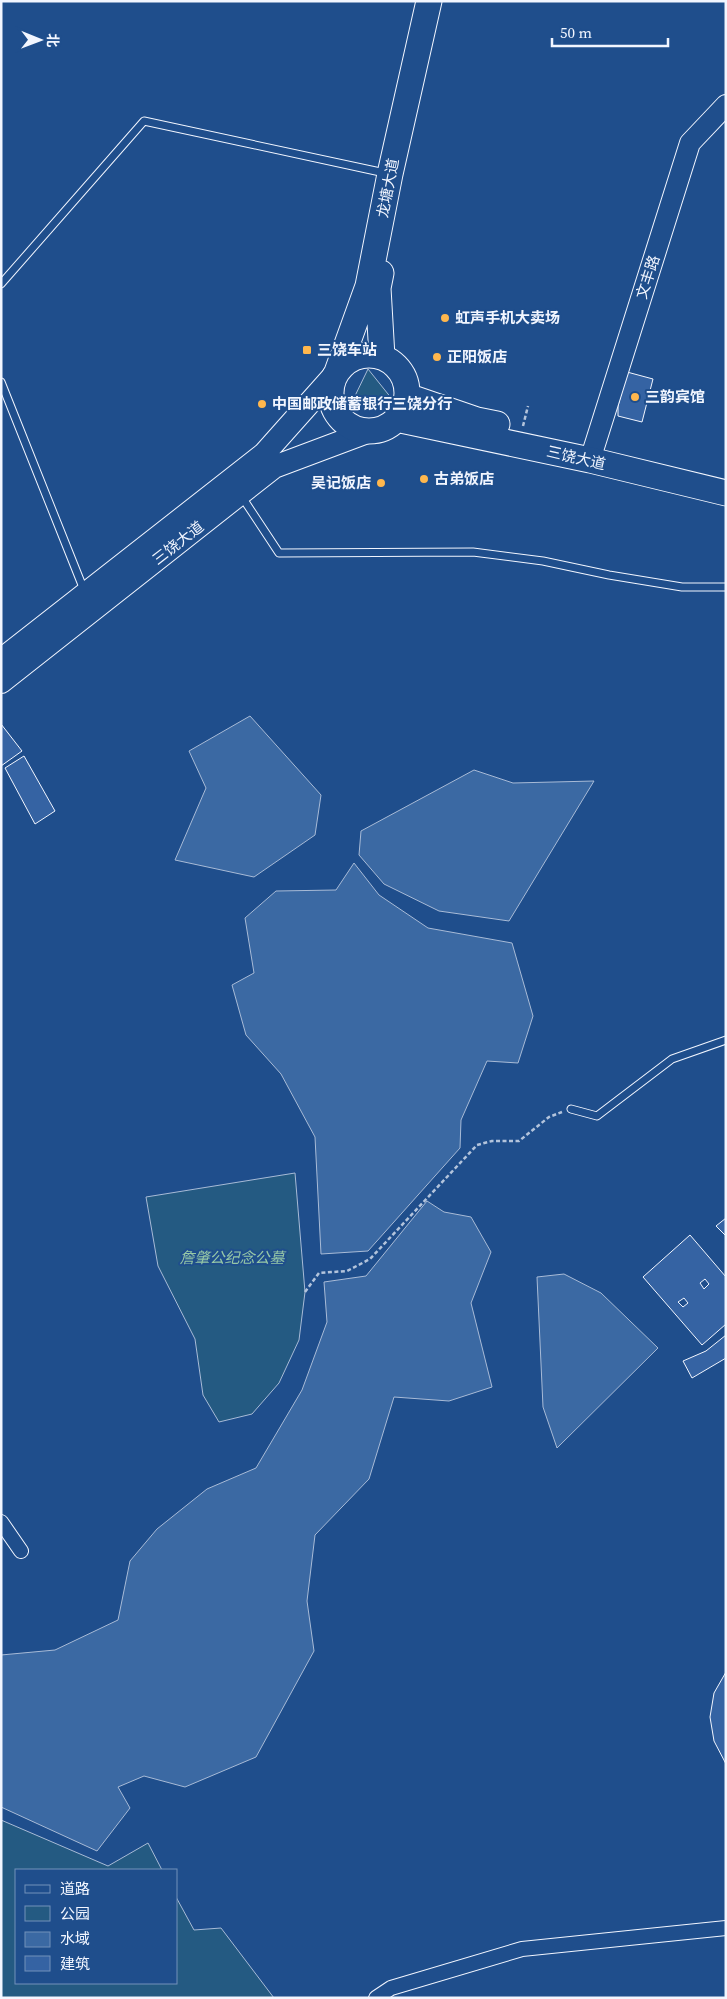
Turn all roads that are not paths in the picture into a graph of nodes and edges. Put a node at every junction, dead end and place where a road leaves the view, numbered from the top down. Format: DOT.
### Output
graph roads {
  1 [pos="429,1"];
  2 [pos="438,1"];
  3 [pos="726,104"];
  4 [pos="395,175"];
  5 [pos="1,284"];
  6 [pos="373,287"];
  7 [pos="382,357"];
  8 [pos="336,372"];
  9 [pos="1,382"];
  10 [pos="407,396"];
  11 [pos="396,419"];
  12 [pos="475,427"];
  13 [pos="370,431"];
  14 [pos="592,453"];
  15 [pos="269,460"];
  16 [pos="726,476"];
  17 [pos="726,493"];
  18 [pos="240,494"];
  19 [pos="726,588"];
  20 [pos="89,602"];
  21 [pos="1,660"];
  22 [pos="1,682"];
  23 [pos="726,1040"];
  24 [pos="571,1109"];
  25 [pos="1,1522"];
  26 [pos="21,1550"];
  27 [pos="726,1928"];
  28 [pos="376,1998"];
  1 -- 4 [label="highway, 龙塘大道"];
  2 -- 4 [label="highway, 龙塘大道"];
  3 -- 14 [label="street, 文丰路"];
  4 -- 5 [label="lane"];
  4 -- 6 [label="highway, 龙塘大道"];
  6 -- 7 [label="highway, 龙塘大道"];
  6 -- 8 [label="highway, 龙塘大道"];
  7 -- 8 [label="highway"];
  7 -- 10 [label="highway"];
  8 -- 13 [label="highway"];
  8 -- 15 [label="main road, 三饶大道"];
  9 -- 20 [label="lane"];
  10 -- 11 [label="highway"];
  10 -- 12 [label="highway, 三饶大道"];
  11 -- 12 [label="highway, 三饶大道"];
  11 -- 13 [label="highway"];
  12 -- 14 [label="highway, 三饶大道"];
  13 -- 15 [label="main road, 三饶大道"];
  14 -- 16 [label="highway, 三饶大道"];
  14 -- 17 [label="highway, 三饶大道"];
  15 -- 18 [label="main road, 三饶大道"];
  15 -- 20 [label="main road, 三饶大道"];
  18 -- 19 [label="lane"];
  18 -- 20 [label="main road, 三饶大道"];
  20 -- 21 [label="main road, 三饶大道"];
  20 -- 22 [label="main road, 三饶大道"];
  23 -- 24 [label="lane"];
  25 -- 26 [label="street"];
  27 -- 28 [label="street"];
}
